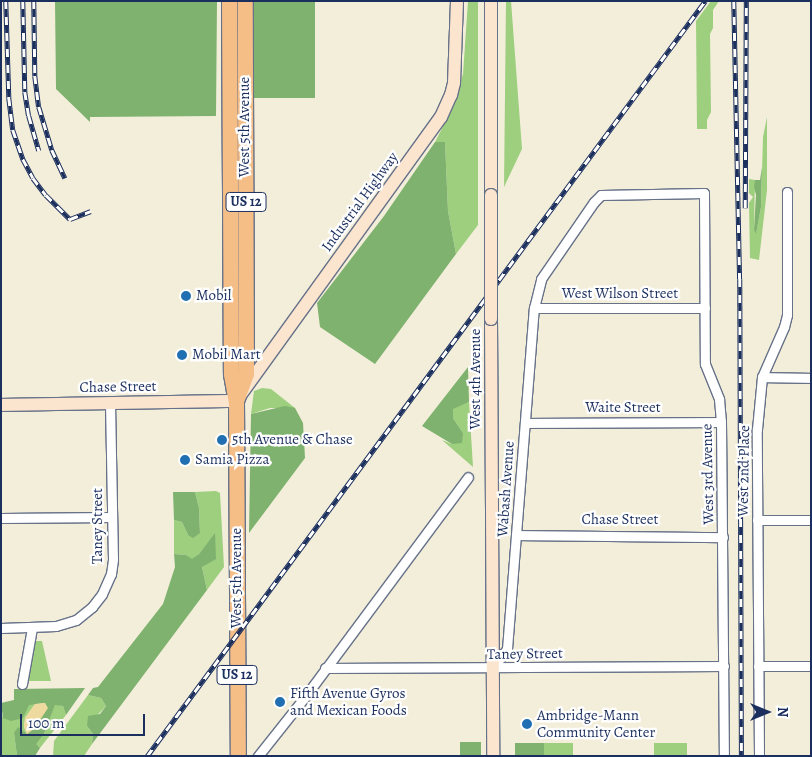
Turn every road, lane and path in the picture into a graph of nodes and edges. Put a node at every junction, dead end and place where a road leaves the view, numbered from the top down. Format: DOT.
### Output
graph roads {
  1 [pos="229,1"];
  2 [pos="245,1"];
  3 [pos="457,1"];
  4 [pos="491,1"];
  5 [pos="787,192"];
  6 [pos="704,193"];
  7 [pos="238,212"];
  8 [pos="534,308"];
  9 [pos="705,308"];
  10 [pos="762,377"];
  11 [pos="811,378"];
  12 [pos="236,401"];
  13 [pos="110,403"];
  14 [pos="1,405"];
  15 [pos="721,422"];
  16 [pos="525,423"];
  17 [pos="468,476"];
  18 [pos="112,517"];
  19 [pos="1,518"];
  20 [pos="757,520"];
  21 [pos="811,520"];
  22 [pos="516,535"];
  23 [pos="723,537"];
  24 [pos="1,628"];
  25 [pos="32,628"];
  26 [pos="724,666"];
  27 [pos="758,666"];
  28 [pos="811,666"];
  29 [pos="325,668"];
  30 [pos="493,668"];
  31 [pos="22,684"];
  32 [pos="238,756"];
  33 [pos="258,756"];
  34 [pos="493,756"];
  35 [pos="724,756"];
  36 [pos="759,756"];
  1 -- 7 [label="main road, West 5th Avenue / US 12"];
  2 -- 7 [label="main road, West 5th Avenue / US 12"];
  3 -- 12 [label="main road, Industrial Highway"];
  4 -- 30 [label="main road, West 4th Avenue, bridge"];
  5 -- 10 [label="street, West 2nd Place"];
  6 -- 8 [label="street, Wabash Avenue"];
  6 -- 9 [label="street, West 3rd Avenue"];
  7 -- 12 [label="main road, West 5th Avenue / US 12"];
  8 -- 9 [label="street, West Wilson Street"];
  8 -- 16 [label="street, Wabash Avenue"];
  9 -- 15 [label="street, West 3rd Avenue"];
  10 -- 11 [label="street"];
  10 -- 20 [label="street, West 2nd Place"];
  12 -- 13 [label="main road, Chase Street"];
  12 -- 32 [label="main road, West 5th Avenue / US 12"];
  13 -- 14 [label="main road, Chase Street"];
  13 -- 18 [label="street, Taney Street"];
  15 -- 16 [label="street, Waite Street"];
  15 -- 23 [label="street, West 3rd Avenue"];
  16 -- 22 [label="street, Wabash Avenue"];
  17 -- 29 [label="street"];
  18 -- 19 [label="street"];
  18 -- 25 [label="street, Taney Street"];
  20 -- 21 [label="street"];
  20 -- 27 [label="street, West 2nd Place"];
  22 -- 23 [label="street, Chase Street"];
  22 -- 30 [label="street, Wabash Avenue"];
  23 -- 26 [label="street, West 3rd Avenue"];
  24 -- 25 [label="street, Taney Street"];
  25 -- 31 [label="street"];
  26 -- 30 [label="street, Taney Street"];
  26 -- 35 [label="street, West 3rd Avenue"];
  27 -- 28 [label="street"];
  27 -- 36 [label="street, West 2nd Place"];
  29 -- 30 [label="street, Taney Street"];
  29 -- 33 [label="street"];
  30 -- 34 [label="main road, West 4th Avenue"];
}
